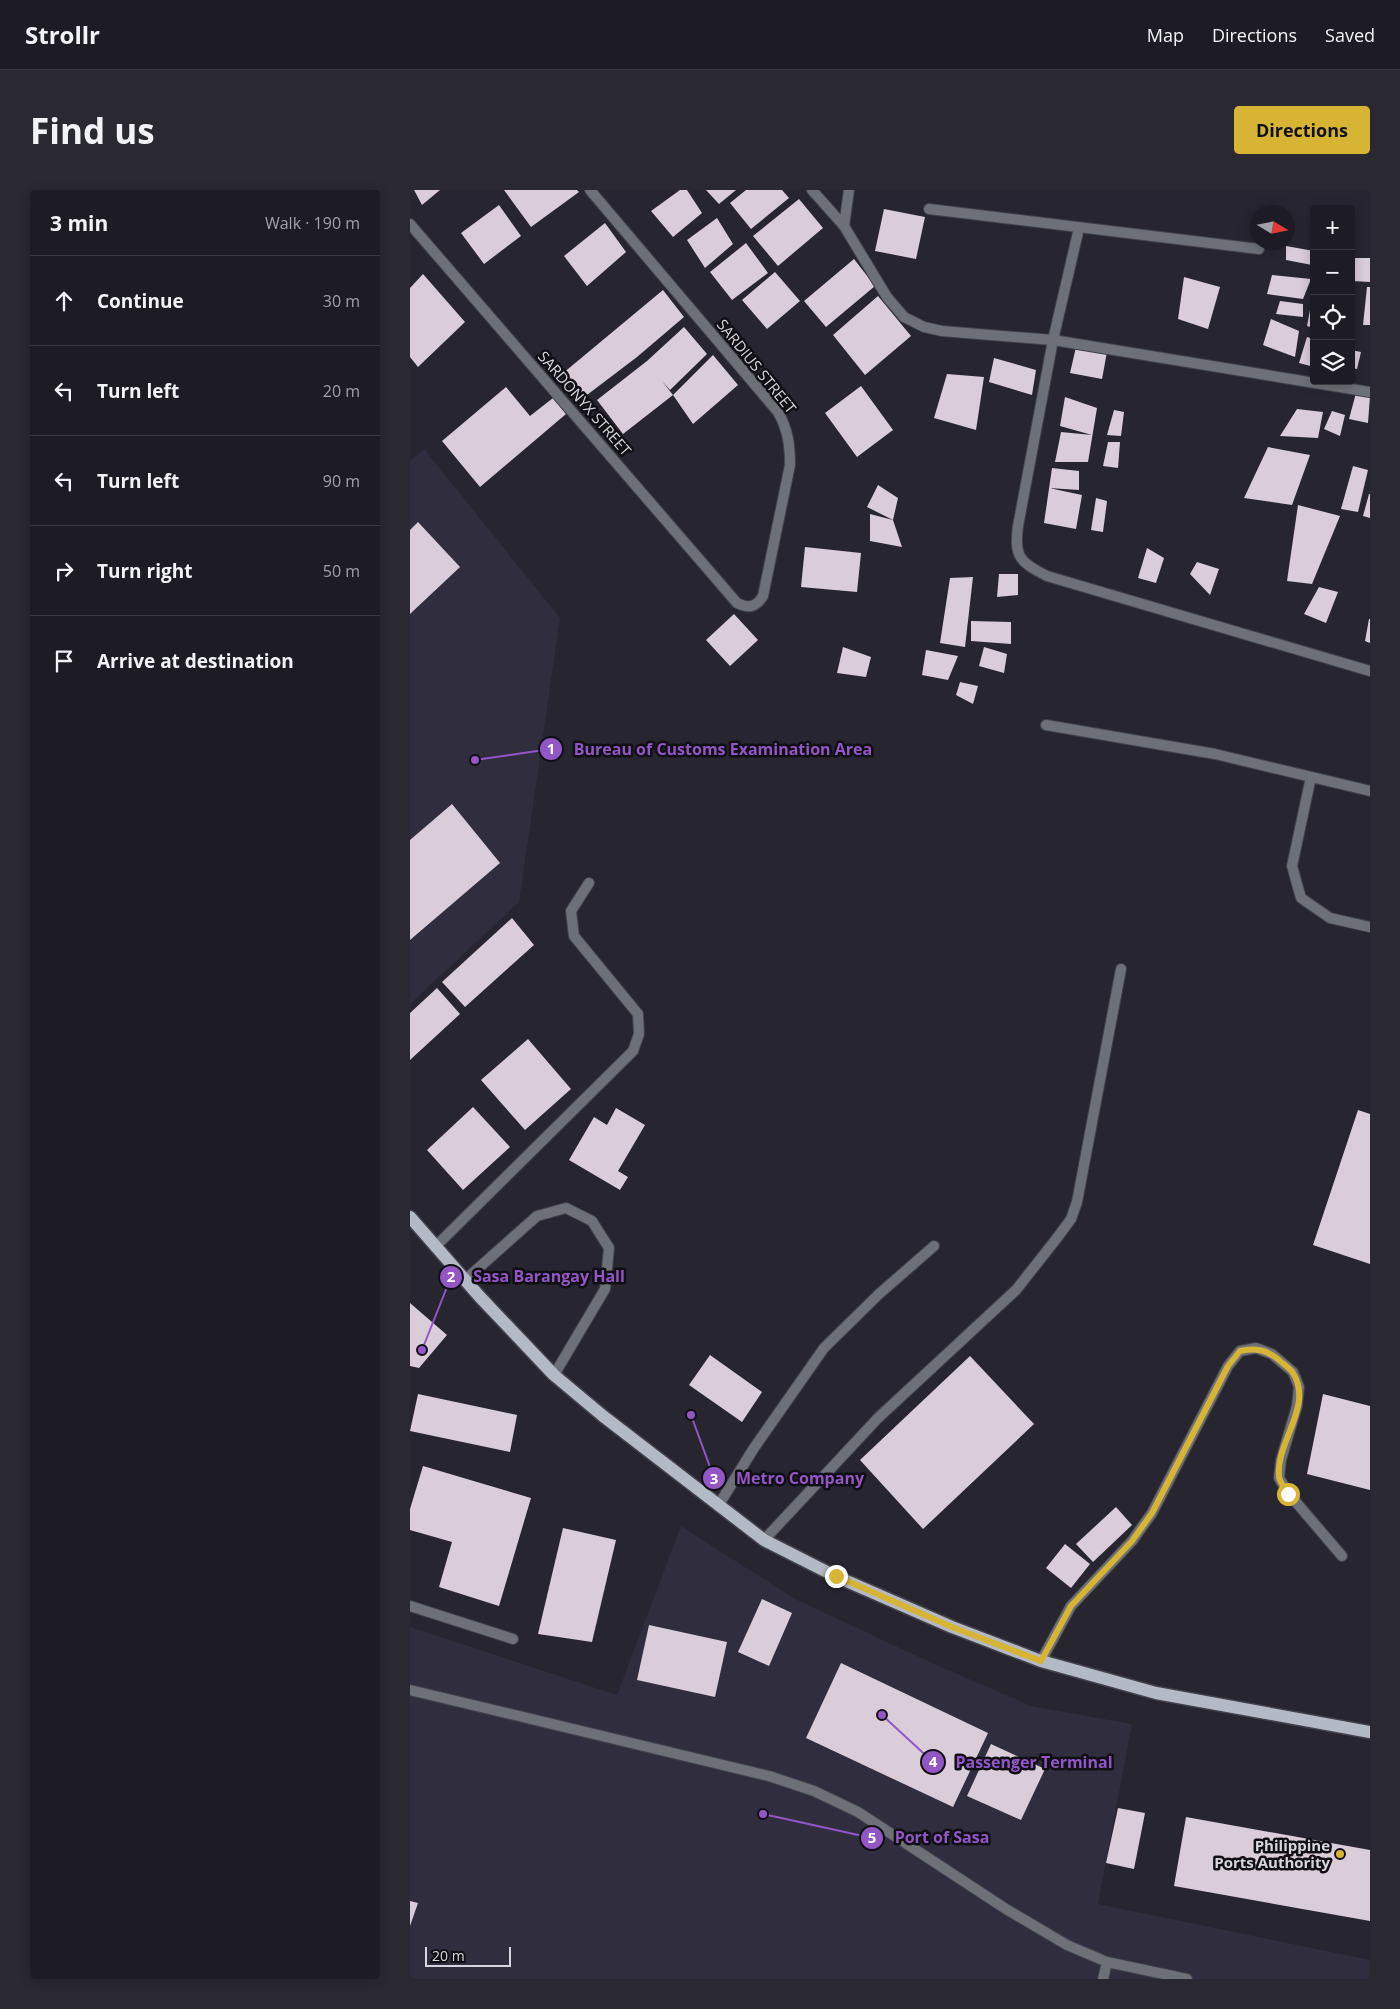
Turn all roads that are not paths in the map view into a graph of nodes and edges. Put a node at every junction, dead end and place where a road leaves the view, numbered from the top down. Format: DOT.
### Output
graph roads {
  1 [pos="590,190"];
  2 [pos="812,190"];
  3 [pos="849,190"];
  4 [pos="929,209"];
  5 [pos="410,224"];
  6 [pos="844,226"];
  7 [pos="1079,228"];
  8 [pos="1250,248"];
  9 [pos="1053,340"];
  10 [pos="1370,392"];
  11 [pos="737,603"];
  12 [pos="1370,671"];
  13 [pos="1046,725"];
  14 [pos="1311,777"];
  15 [pos="1370,792"];
  16 [pos="589,883"];
  17 [pos="1370,927"];
  18 [pos="1121,970"];
  19 [pos="410,1217"];
  20 [pos="436,1246"];
  21 [pos="934,1246"];
  22 [pos="465,1280"];
  23 [pos="554,1375"];
  24 [pos="718,1506"];
  25 [pos="764,1540"];
  26 [pos="1342,1556"];
  27 [pos="410,1606"];
  28 [pos="512,1639"];
  29 [pos="1041,1661"];
  30 [pos="410,1690"];
  31 [pos="1370,1732"];
  32 [pos="1107,1962"];
  33 [pos="1103,1979"];
  34 [pos="1187,1979"];
  1 -- 11 [label="street, SARDIUS STREET"];
  2 -- 6 [label="street"];
  3 -- 6 [label="street"];
  4 -- 7 [label="street"];
  5 -- 11 [label="street, SARDONYX STREET"];
  6 -- 9 [label="street"];
  7 -- 8 [label="street"];
  7 -- 9 [label="street"];
  9 -- 10 [label="street"];
  9 -- 12 [label="street"];
  13 -- 14 [label="street"];
  14 -- 15 [label="street"];
  14 -- 17 [label="street"];
  16 -- 20 [label="street"];
  18 -- 25 [label="street"];
  19 -- 20 [label="main road"];
  20 -- 22 [label="main road"];
  21 -- 24 [label="street"];
  22 -- 23 [label="main road"];
  22 -- 23 [label="street"];
  23 -- 24 [label="main road"];
  24 -- 25 [label="main road"];
  25 -- 29 [label="main road"];
  26 -- 29 [label="street"];
  27 -- 28 [label="street"];
  29 -- 31 [label="main road"];
  30 -- 32 [label="street"];
  32 -- 33 [label="street"];
  32 -- 34 [label="street"];
}
